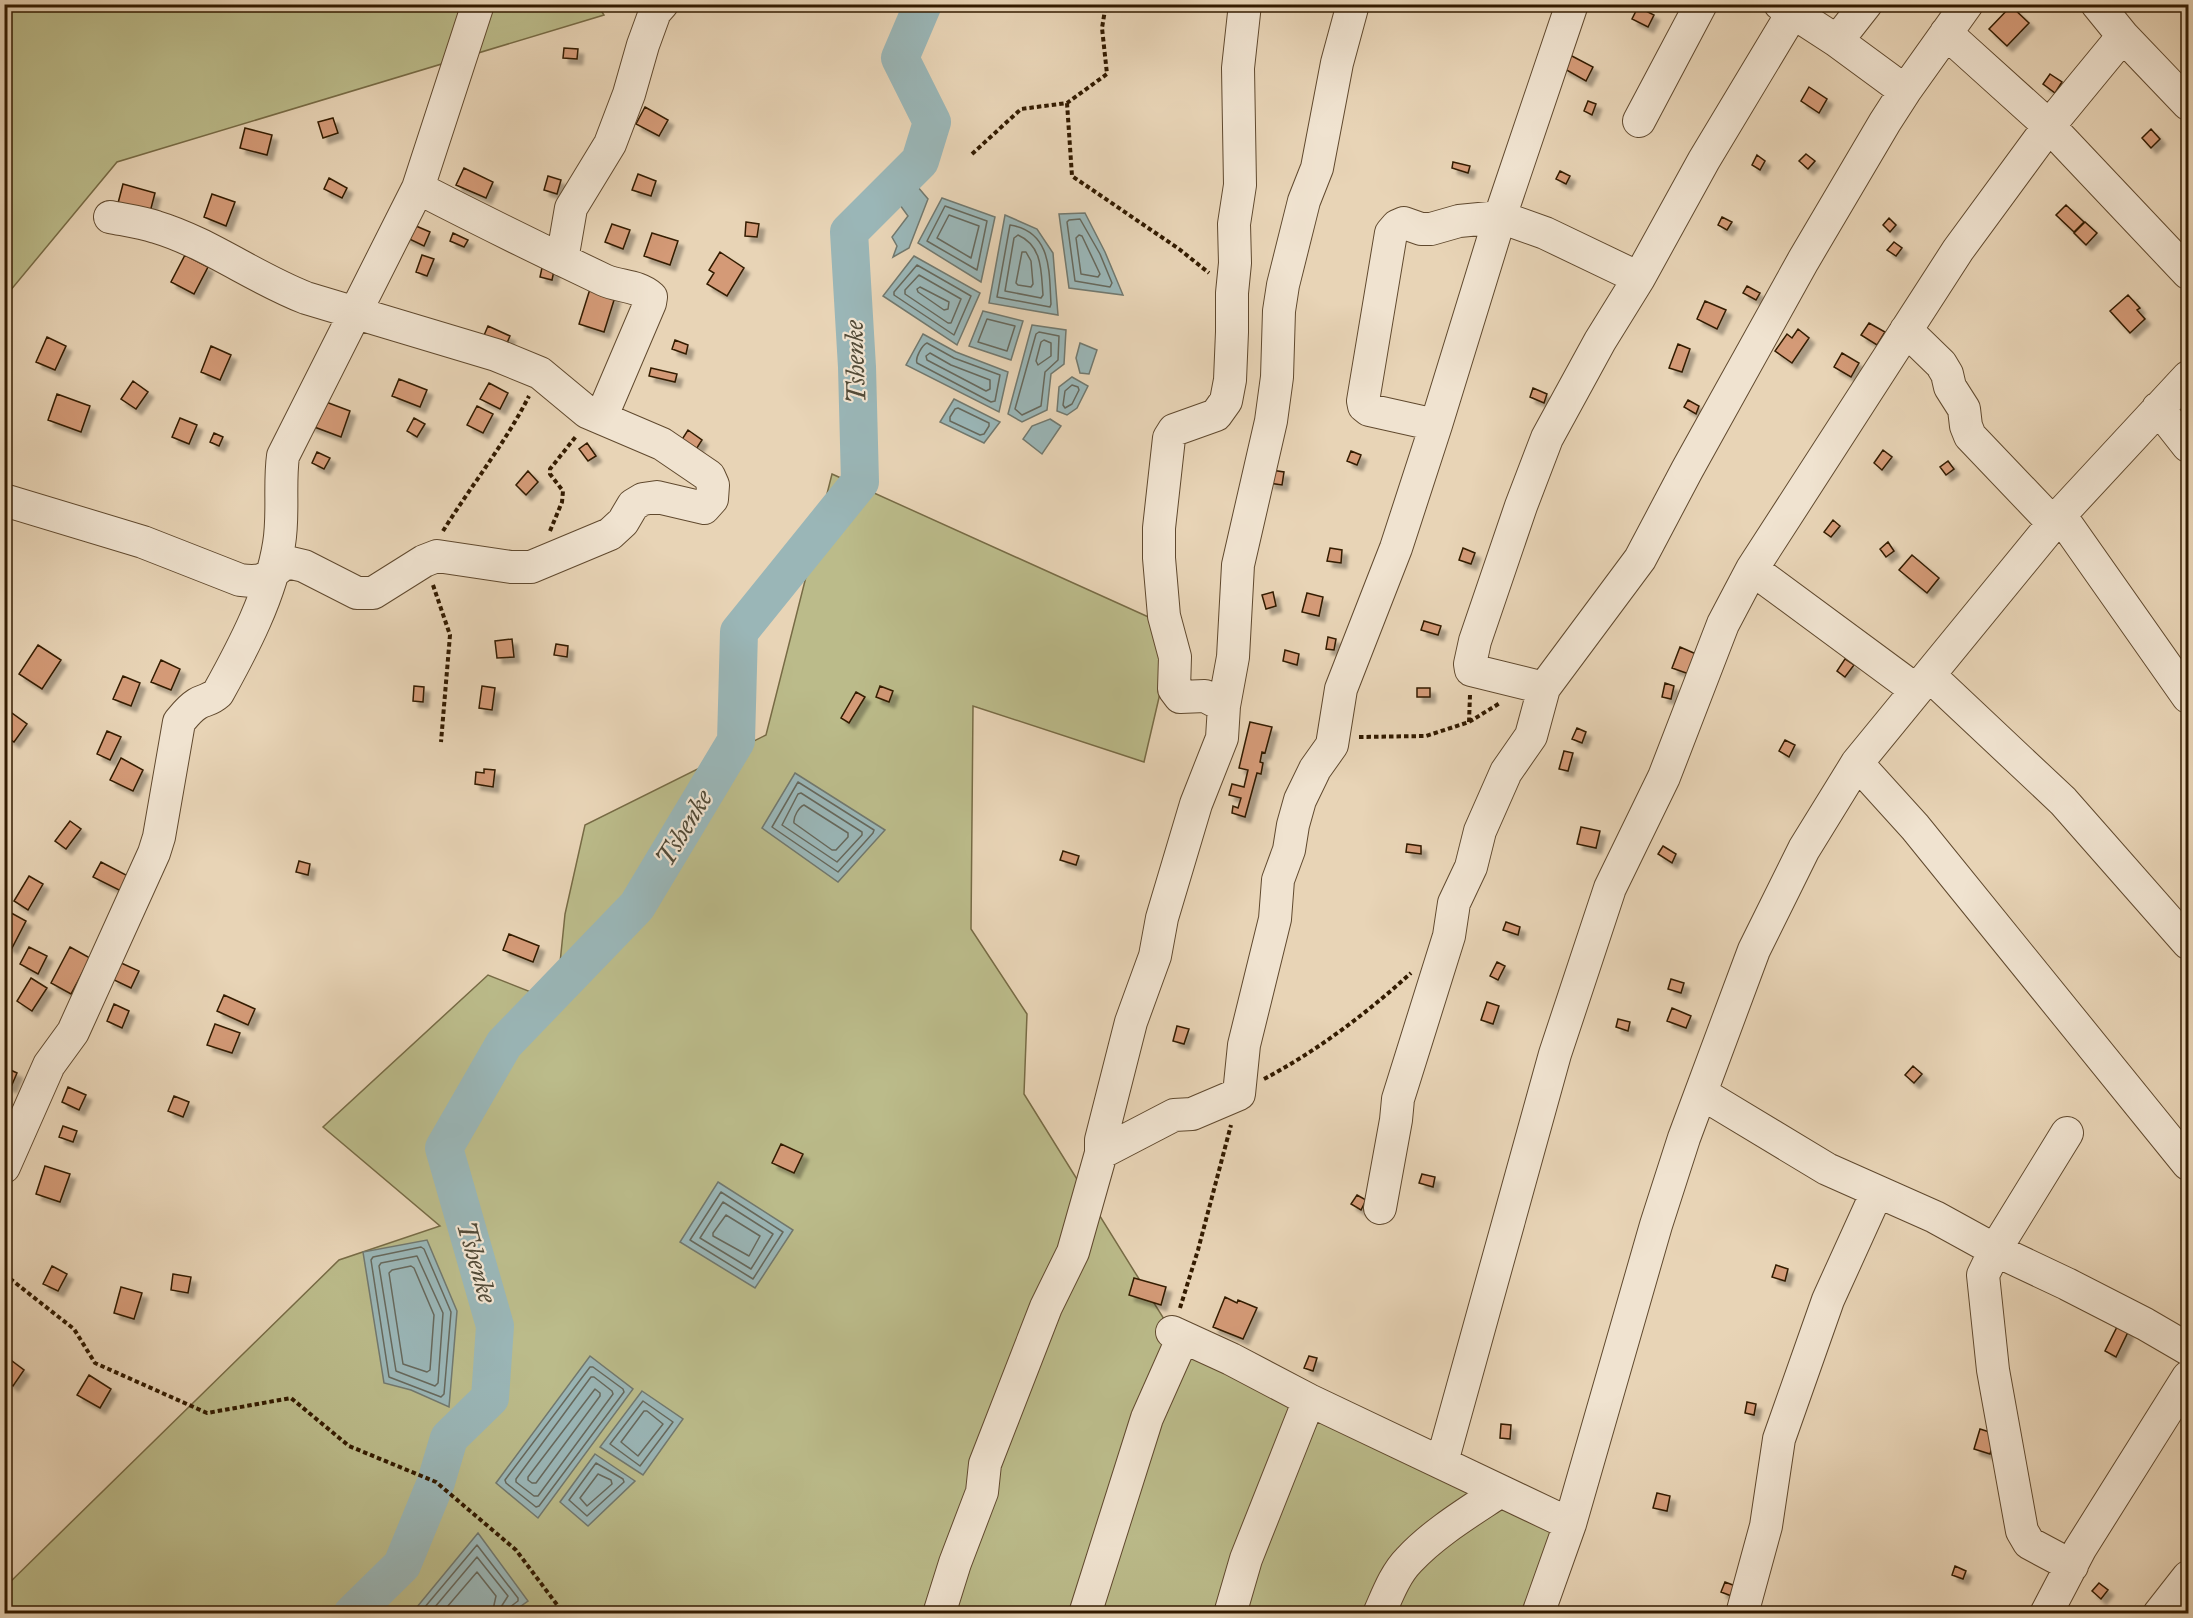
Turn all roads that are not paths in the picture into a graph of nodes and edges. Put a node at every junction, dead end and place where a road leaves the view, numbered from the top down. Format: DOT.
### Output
graph roads {
  1 [pos="478,4"];
  2 [pos="662,4"];
  3 [pos="1245,4"];
  4 [pos="1353,4"];
  5 [pos="1572,4"];
  6 [pos="1701,4"];
  7 [pos="1866,4"];
  8 [pos="1967,4"];
  9 [pos="2097,4"];
  10 [pos="1786,8"];
  11 [pos="1946,33"];
  12 [pos="2123,36"];
  13 [pos="1837,41"];
  14 [pos="1905,91"];
  15 [pos="2188,104"];
  16 [pos="1639,121"];
  17 [pos="2049,126"];
  18 [pos="418,188"];
  19 [pos="110,217"];
  20 [pos="1500,217"];
  21 [pos="562,260"];
  22 [pos="2188,273"];
  23 [pos="1639,278"];
  24 [pos="354,313"];
  25 [pos="1906,330"];
  26 [pos="2188,377"];
  27 [pos="2158,408"];
  28 [pos="594,415"];
  29 [pos="1436,425"];
  30 [pos="2188,446"];
  31 [pos="4,500"];
  32 [pos="2057,519"];
  33 [pos="1752,568"];
  34 [pos="270,577"];
  35 [pos="1922,683"];
  36 [pos="1544,688"];
  37 [pos="2188,697"];
  38 [pos="1224,706"];
  39 [pos="1857,763"];
  40 [pos="2188,943"];
  41 [pos="1701,1093"];
  42 [pos="2067,1133"];
  43 [pos="1101,1153"];
  44 [pos="2188,1164"];
  45 [pos="4,1167"];
  46 [pos="1877,1191"];
  47 [pos="1380,1208"];
  48 [pos="1995,1250"];
  49 [pos="2188,1349"];
  50 [pos="2188,1377"];
  51 [pos="1309,1400"];
  52 [pos="1442,1462"];
  53 [pos="1499,1492"];
  54 [pos="1570,1524"];
  55 [pos="2072,1566"];
  56 [pos="2188,1577"];
  57 [pos="939,1614"];
  58 [pos="1085,1614"];
  59 [pos="1230,1614"];
  60 [pos="1379,1614"];
  61 [pos="1538,1614"];
  62 [pos="1742,1614"];
  63 [pos="2046,1614"];
  64 [pos="2159,1614"];
  1 -- 18 [label="street"];
  2 -- 21 [label="street"];
  3 -- 38 [label="street"];
  4 -- 38 [label="street"];
  5 -- 20 [label="street"];
  6 -- 16 [label="street"];
  7 -- 13 [label="street"];
  8 -- 11 [label="street"];
  9 -- 12 [label="street"];
  10 -- 13 [label="street"];
  10 -- 23 [label="street"];
  11 -- 14 [label="street"];
  11 -- 17 [label="street"];
  12 -- 15 [label="street"];
  12 -- 17 [label="street"];
  13 -- 14 [label="street"];
  14 -- 36 [label="street"];
  17 -- 22 [label="street"];
  17 -- 25 [label="street"];
  18 -- 21 [label="street"];
  18 -- 24 [label="street"];
  19 -- 24 [label="street"];
  20 -- 23 [label="street"];
  20 -- 29 [label="street"];
  20 -- 29 [label="street"];
  21 -- 28 [label="street"];
  23 -- 36 [label="street"];
  24 -- 28 [label="street"];
  24 -- 34 [label="street"];
  25 -- 32 [label="street"];
  25 -- 33 [label="street"];
  26 -- 27 [label="street"];
  27 -- 30 [label="street"];
  27 -- 32 [label="street"];
  28 -- 34 [label="street"];
  29 -- 43 [label="street"];
  31 -- 34 [label="street"];
  32 -- 35 [label="street"];
  32 -- 37 [label="street"];
  33 -- 35 [label="street"];
  33 -- 52 [label="street"];
  34 -- 45 [label="street"];
  35 -- 39 [label="street"];
  35 -- 40 [label="street"];
  36 -- 47 [label="street"];
  38 -- 43 [label="street"];
  39 -- 41 [label="street"];
  39 -- 44 [label="street"];
  41 -- 46 [label="street"];
  41 -- 54 [label="street"];
  42 -- 48 [label="street"];
  43 -- 57 [label="street"];
  46 -- 48 [label="street"];
  46 -- 62 [label="street"];
  48 -- 49 [label="street"];
  48 -- 55 [label="street"];
  50 -- 55 [label="street"];
  51 -- 52 [label="street"];
  51 -- 58 [label="street"];
  51 -- 59 [label="street"];
  52 -- 53 [label="street"];
  53 -- 54 [label="street"];
  53 -- 60 [label="street"];
  54 -- 61 [label="street"];
  55 -- 63 [label="street"];
  56 -- 64 [label="street"];
}
